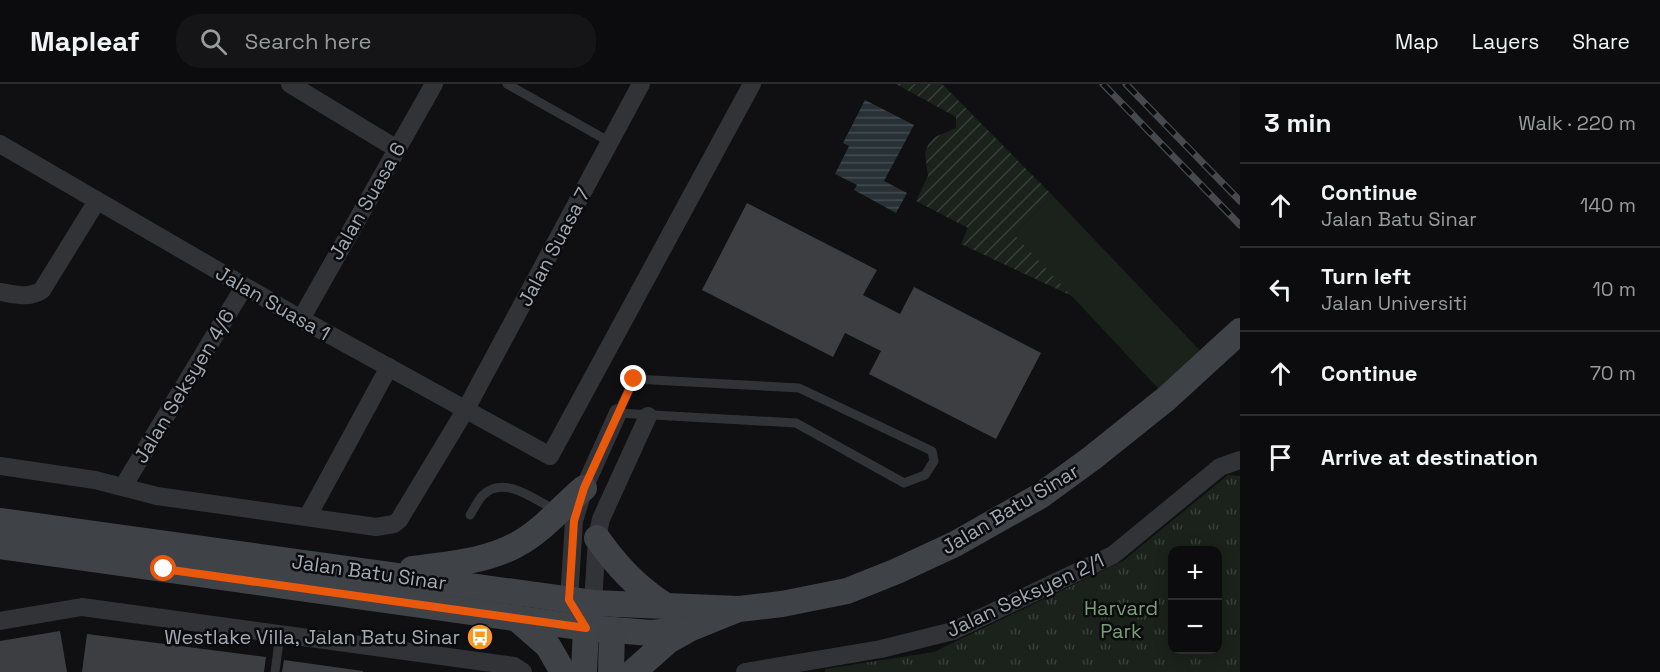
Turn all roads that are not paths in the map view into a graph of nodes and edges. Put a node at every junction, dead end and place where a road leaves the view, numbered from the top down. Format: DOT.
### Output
graph roads {
  1 [pos="290,84"];
  2 [pos="434,84"];
  3 [pos="507,84"];
  4 [pos="641,84"];
  5 [pos="752,84"];
  6 [pos="610,142"];
  7 [pos="0,144"];
  8 [pos="397,149"];
  9 [pos="97,201"];
  10 [pos="244,287"];
  11 [pos="0,292"];
  12 [pos="301,319"];
  13 [pos="1240,331"];
  14 [pos="389,367"];
  15 [pos="466,409"];
  16 [pos="618,413"];
  17 [pos="648,416"];
  18 [pos="1240,460"];
  19 [pos="0,466"];
  20 [pos="124,485"];
  21 [pos="584,488"];
  22 [pos="557,511"];
  23 [pos="470,515"];
  24 [pos="308,516"];
  25 [pos="0,521"];
  26 [pos="597,538"];
  27 [pos="0,546"];
  28 [pos="385,574"];
  29 [pos="581,602"];
  30 [pos="667,606"];
  31 [pos="739,609"];
  32 [pos="515,617"];
  33 [pos="0,621"];
  34 [pos="586,628"];
  35 [pos="689,629"];
  36 [pos="612,630"];
  37 [pos="280,634"];
  38 [pos="275,672"];
  39 [pos="524,672"];
  40 [pos="563,672"];
  41 [pos="584,672"];
  42 [pos="611,672"];
  43 [pos="633,672"];
  44 [pos="745,672"];
  1 -- 8 [label="street"];
  2 -- 8 [label="street, Jalan Suasa 6"];
  3 -- 6 [label="lane"];
  4 -- 6 [label="street, Jalan Suasa 7"];
  5 -- 15 [label="street, Jalan Suasa 1"];
  6 -- 15 [label="street, Jalan Suasa 7"];
  7 -- 9 [label="street, Jalan Suasa 1"];
  8 -- 12 [label="street, Jalan Suasa 6"];
  9 -- 10 [label="street, Jalan Suasa 1"];
  9 -- 11 [label="street"];
  10 -- 12 [label="street, Jalan Suasa 1"];
  10 -- 20 [label="street, Jalan Seksyen 4/6"];
  12 -- 14 [label="street, Jalan Suasa 1"];
  13 -- 31 [label="street, Jalan Batu Sinar"];
  14 -- 15 [label="street, Jalan Suasa 1"];
  14 -- 24 [label="street"];
  15 -- 24 [label="street, Jalan Suasa 7"];
  16 -- 17 [label="lane"];
  16 -- 17 [label="lane"];
  16 -- 21 [label="street"];
  17 -- 26 [label="street"];
  18 -- 44 [label="street, Jalan Seksyen 2/1"];
  19 -- 20 [label="street"];
  20 -- 24 [label="street"];
  21 -- 22 [label="street"];
  21 -- 29 [label="street"];
  22 -- 23 [label="lane"];
  22 -- 28 [label="street"];
  25 -- 28 [label="street, Jalan Batu Sinar"];
  26 -- 29 [label="street"];
  26 -- 30 [label="street"];
  27 -- 32 [label="street, Jalan Batu Sinar"];
  28 -- 29 [label="street, Jalan Batu Sinar"];
  29 -- 30 [label="street, Jalan Batu Sinar"];
  29 -- 34 [label="street"];
  29 -- 36 [label="street"];
  30 -- 31 [label="street, Jalan Batu Sinar"];
  31 -- 35 [label="street, Jalan Batu Sinar"];
  32 -- 34 [label="street, Jalan Batu Sinar"];
  32 -- 40 [label="street"];
  33 -- 37 [label="street"];
  34 -- 36 [label="street, Jalan Batu Sinar"];
  34 -- 41 [label="street"];
  35 -- 36 [label="street, Jalan Batu Sinar"];
  35 -- 43 [label="street"];
  36 -- 42 [label="street"];
  37 -- 38 [label="lane"];
  37 -- 39 [label="street"];
}
